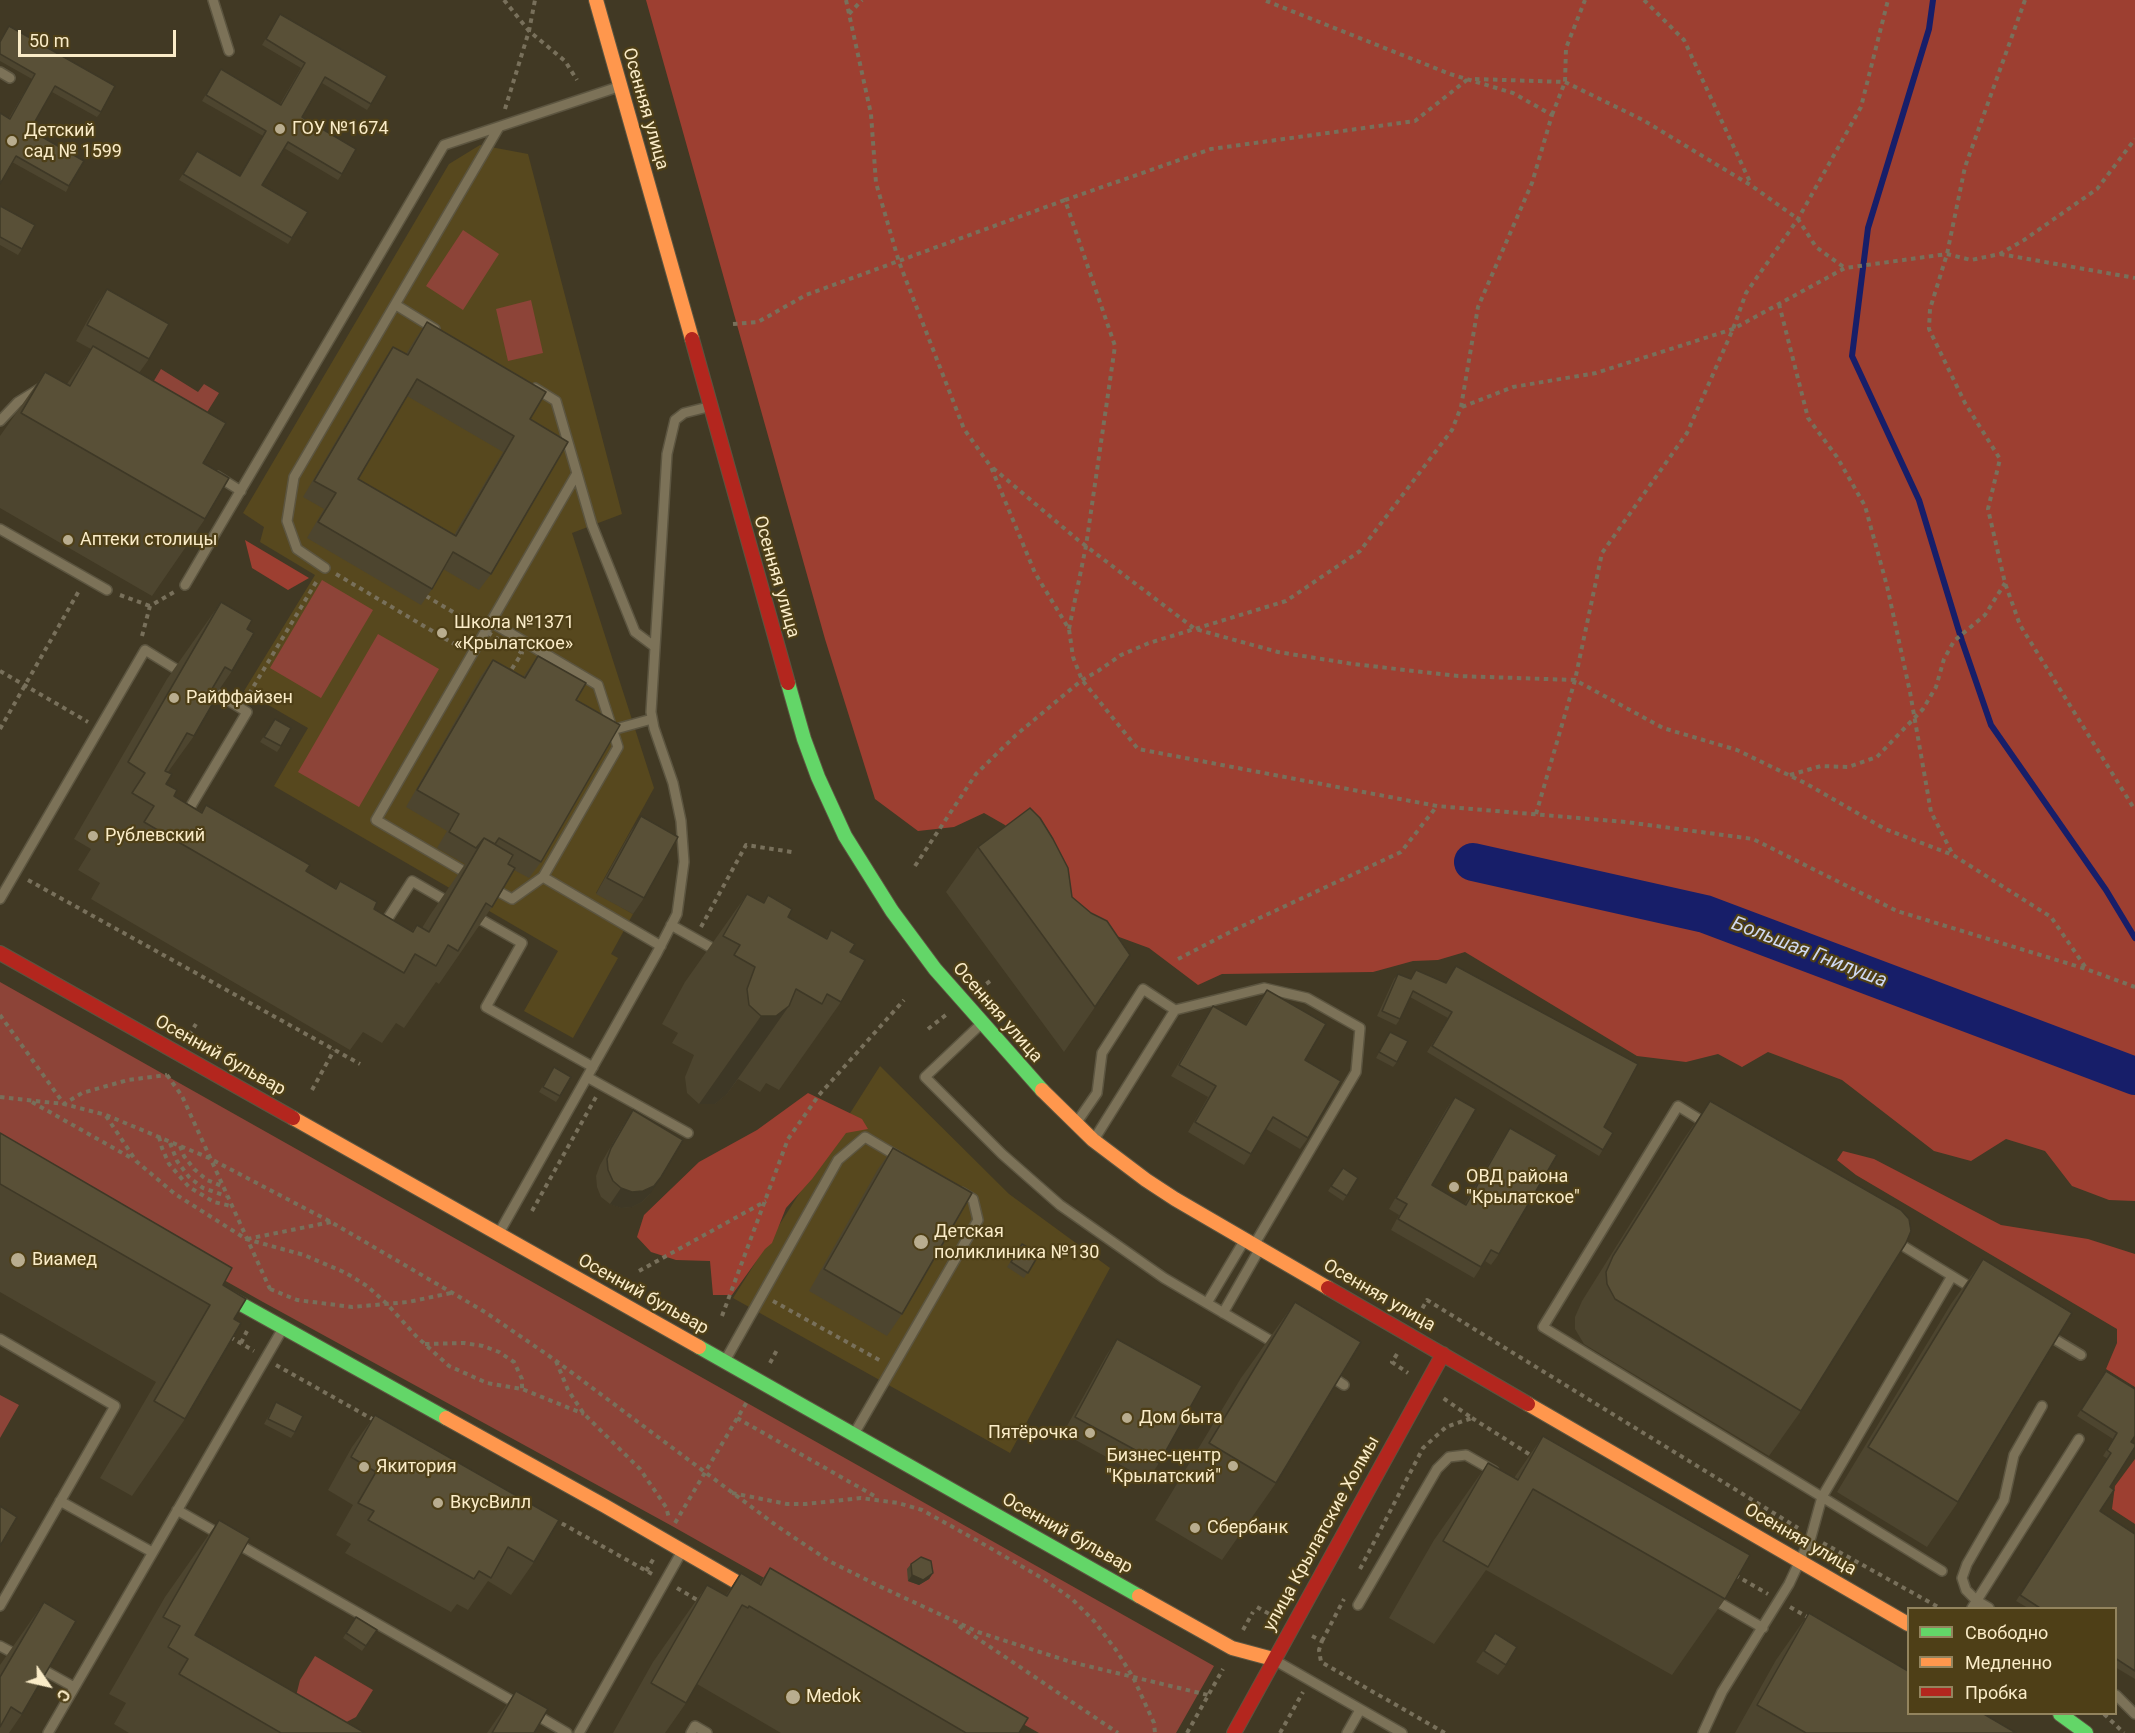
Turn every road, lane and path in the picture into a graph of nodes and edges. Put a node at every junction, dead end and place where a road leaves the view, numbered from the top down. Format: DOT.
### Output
graph roads {
  1 [pos="213,0"];
  2 [pos="504,0"];
  3 [pos="536,0"];
  4 [pos="596,0"];
  5 [pos="846,0"];
  6 [pos="862,0"];
  7 [pos="1264,0"];
  8 [pos="1585,0"];
  9 [pos="1644,0"];
  10 [pos="1888,0"];
  11 [pos="2025,0"];
  12 [pos="849,14"];
  13 [pos="529,31"];
  14 [pos="229,51"];
  15 [pos="0,72"];
  16 [pos="10,78"];
  17 [pos="1467,79"];
  18 [pos="577,80"];
  19 [pos="1565,82"];
  20 [pos="620,87"];
  21 [pos="1552,115"];
  22 [pos="499,127"];
  23 [pos="2135,139"];
  24 [pos="1752,186"];
  25 [pos="1065,200"];
  26 [pos="1797,219"];
  27 [pos="1947,254"];
  28 [pos="2000,254"];
  29 [pos="899,262"];
  30 [pos="1845,268"];
  31 [pos="2135,278"];
  32 [pos="1779,304"];
  33 [pos="396,305"];
  34 [pos="733,324"];
  35 [pos="1733,329"];
  36 [pos="446,335"];
  37 [pos="526,383"];
  38 [pos="47,387"];
  39 [pos="710,406"];
  40 [pos="1461,407"];
  41 [pos="0,422"];
  42 [pos="991,467"];
  43 [pos="212,473"];
  44 [pos="576,475"];
  45 [pos="241,491"];
  46 [pos="0,529"];
  47 [pos="1086,546"];
  48 [pos="325,568"];
  49 [pos="2005,583"];
  50 [pos="185,585"];
  51 [pos="107,590"];
  52 [pos="79,592"];
  53 [pos="426,596"];
  54 [pos="150,606"];
  55 [pos="491,622"];
  56 [pos="1069,629"];
  57 [pos="1195,629"];
  58 [pos="140,642"];
  59 [pos="655,647"];
  60 [pos="472,654"];
  61 [pos="0,671"];
  62 [pos="506,679"];
  63 [pos="1082,680"];
  64 [pos="1575,680"];
  65 [pos="25,686"];
  66 [pos="249,694"];
  67 [pos="1914,717"];
  68 [pos="652,719"];
  69 [pos="88,722"];
  70 [pos="0,729"];
  71 [pos="612,730"];
  72 [pos="1789,775"];
  73 [pos="1437,806"];
  74 [pos="2135,810"];
  75 [pos="1536,814"];
  76 [pos="183,820"];
  77 [pos="792,852"];
  78 [pos="1953,855"];
  79 [pos="915,866"];
  80 [pos="543,877"];
  81 [pos="27,880"];
  82 [pos="0,899"];
  83 [pos="710,912"];
  84 [pos="671,925"];
  85 [pos="380,931"];
  86 [pos="661,946"];
  87 [pos="0,953"];
  88 [pos="726,956"];
  89 [pos="1178,959"];
  90 [pos="2086,969"];
  91 [pos="2135,987"];
  92 [pos="904,1000"];
  93 [pos="1175,1010"];
  94 [pos="0,1015"];
  95 [pos="981,1024"];
  96 [pos="334,1050"];
  97 [pos="360,1064"];
  98 [pos="592,1067"];
  99 [pos="587,1077"];
  100 [pos="602,1085"];
  101 [pos="312,1089"];
  102 [pos="0,1096"];
  103 [pos="29,1100"];
  104 [pos="64,1104"];
  105 [pos="106,1115"];
  106 [pos="1077,1124"];
  107 [pos="1718,1131"];
  108 [pos="688,1133"];
  109 [pos="159,1137"];
  110 [pos="1093,1140"];
  111 [pos="170,1142"];
  112 [pos="180,1146"];
  113 [pos="209,1158"];
  114 [pos="904,1160"];
  115 [pos="136,1161"];
  116 [pos="223,1187"];
  117 [pos="953,1188"];
  118 [pos="227,1197"];
  119 [pos="766,1200"];
  120 [pos="231,1206"];
  121 [pos="532,1211"];
  122 [pos="331,1222"];
  123 [pos="499,1234"];
  124 [pos="1891,1238"];
  125 [pos="246,1239"];
  126 [pos="1253,1244"];
  127 [pos="639,1271"];
  128 [pos="1952,1276"];
  129 [pos="198,1280"];
  130 [pos="270,1289"];
  131 [pos="451,1293"];
  132 [pos="267,1294"];
  133 [pos="761,1294"];
  134 [pos="1982,1294"];
  135 [pos="1427,1300"];
  136 [pos="387,1304"];
  137 [pos="1207,1304"];
  138 [pos="1222,1313"];
  139 [pos="722,1316"];
  140 [pos="283,1328"];
  141 [pos="2041,1331"];
  142 [pos="221,1332"];
  143 [pos="0,1339"];
  144 [pos="424,1344"];
  145 [pos="778,1348"];
  146 [pos="1284,1349"];
  147 [pos="1443,1354"];
  148 [pos="2081,1355"];
  149 [pos="265,1358"];
  150 [pos="555,1360"];
  151 [pos="725,1362"];
  152 [pos="893,1368"];
  153 [pos="1324,1373"];
  154 [pos="759,1381"];
  155 [pos="1344,1385"];
  156 [pos="522,1389"];
  157 [pos="2042,1406"];
  158 [pos="584,1414"];
  159 [pos="737,1418"];
  160 [pos="1472,1418"];
  161 [pos="384,1425"];
  162 [pos="854,1434"];
  163 [pos="2079,1438"];
  164 [pos="1540,1461"];
  165 [pos="705,1471"];
  166 [pos="1507,1479"];
  167 [pos="730,1492"];
  168 [pos="1822,1497"];
  169 [pos="881,1500"];
  170 [pos="60,1501"];
  171 [pos="177,1510"];
  172 [pos="552,1518"];
  173 [pos="1811,1537"];
  174 [pos="682,1551"];
  175 [pos="152,1552"];
  176 [pos="1801,1561"];
  177 [pos="1942,1571"];
  178 [pos="1730,1572"];
  179 [pos="665,1581"];
  180 [pos="1701,1592"];
  181 [pos="1780,1601"];
  182 [pos="774,1604"];
  183 [pos="706,1605"];
  184 [pos="1358,1605"];
  185 [pos="1974,1605"];
  186 [pos="0,1606"];
  187 [pos="1257,1606"];
  188 [pos="1938,1607"];
  189 [pos="1253,1612"];
  190 [pos="946,1617"];
  191 [pos="1811,1619"];
  192 [pos="1907,1623"];
  193 [pos="1292,1626"];
  194 [pos="1763,1628"];
  195 [pos="0,1646"];
  196 [pos="1232,1648"];
  197 [pos="1273,1659"];
  198 [pos="1321,1662"];
  199 [pos="1133,1677"];
  200 [pos="1310,1680"];
  201 [pos="74,1687"];
  202 [pos="1208,1695"];
  203 [pos="2117,1697"];
  204 [pos="1360,1710"];
  205 [pos="2135,1714"];
  206 [pos="2063,1715"];
  207 [pos="2106,1715"];
  208 [pos="48,1733"];
  209 [pos="567,1733"];
  210 [pos="579,1733"];
  211 [pos="691,1733"];
  212 [pos="707,1733"];
  213 [pos="1118,1733"];
  214 [pos="1155,1733"];
  215 [pos="1187,1733"];
  216 [pos="1234,1733"];
  217 [pos="1280,1733"];
  218 [pos="1347,1733"];
  219 [pos="1402,1733"];
  220 [pos="1445,1733"];
  221 [pos="1703,1733"];
  222 [pos="2086,1733"];
  223 [pos="2124,1733"];
  1 -- 14 [label="lane"];
  2 -- 13 [label="path"];
  3 -- 13 [label="path"];
  4 -- 20 [label="street, Осенняя улица"];
  5 -- 12 [label="path"];
  6 -- 12 [label="path"];
  7 -- 17 [label="path"];
  8 -- 19 [label="path"];
  9 -- 24 [label="path"];
  10 -- 26 [label="path"];
  11 -- 27 [label="path"];
  12 -- 29 [label="path"];
  13 -- 18 [label="path"];
  13 -- 22 [label="path"];
  15 -- 16 [label="lane"];
  17 -- 19 [label="path"];
  17 -- 21 [label="path"];
  17 -- 25 [label="path"];
  19 -- 21 [label="path"];
  19 -- 24 [label="path"];
  20 -- 22 [label="lane"];
  20 -- 39 [label="street, Осенняя улица"];
  21 -- 40 [label="path"];
  22 -- 33 [label="lane"];
  22 -- 45 [label="lane"];
  23 -- 28 [label="path"];
  24 -- 26 [label="path"];
  25 -- 29 [label="path"];
  25 -- 47 [label="path"];
  26 -- 30 [label="path"];
  26 -- 35 [label="path"];
  27 -- 28 [label="path"];
  27 -- 30 [label="path"];
  27 -- 49 [label="path"];
  28 -- 31 [label="path"];
  29 -- 34 [label="path"];
  29 -- 42 [label="path"];
  30 -- 32 [label="path"];
  32 -- 35 [label="path"];
  32 -- 67 [label="path"];
  33 -- 36 [label="lane"];
  33 -- 48 [label="lane"];
  35 -- 40 [label="path"];
  35 -- 64 [label="path"];
  37 -- 44 [label="lane"];
  38 -- 41 [label="lane"];
  39 -- 59 [label="lane"];
  39 -- 95 [label="street, Осенняя улица"];
  40 -- 57 [label="path"];
  42 -- 47 [label="path"];
  42 -- 56 [label="path"];
  43 -- 45 [label="lane"];
  44 -- 55 [label="lane"];
  44 -- 59 [label="lane"];
  45 -- 50 [label="lane"];
  46 -- 51 [label="lane"];
  47 -- 56 [label="path"];
  47 -- 57 [label="path"];
  48 -- 60 [label="path"];
  48 -- 66 [label="path"];
  49 -- 67 [label="path"];
  49 -- 74 [label="path"];
  50 -- 54 [label="path"];
  51 -- 54 [label="path"];
  52 -- 65 [label="path"];
  53 -- 62 [label="path, bridge"];
  54 -- 58 [label="path"];
  55 -- 60 [label="lane"];
  55 -- 71 [label="lane"];
  56 -- 63 [label="path"];
  57 -- 63 [label="path"];
  57 -- 64 [label="path"];
  59 -- 68 [label="lane"];
  60 -- 80 [label="lane"];
  61 -- 65 [label="path"];
  63 -- 73 [label="path"];
  63 -- 79 [label="path"];
  64 -- 72 [label="path"];
  64 -- 75 [label="path"];
  65 -- 69 [label="path"];
  65 -- 70 [label="path"];
  67 -- 72 [label="path"];
  67 -- 78 [label="path"];
  68 -- 71 [label="lane"];
  68 -- 84 [label="lane"];
  71 -- 80 [label="lane"];
  72 -- 78 [label="path"];
  73 -- 75 [label="path"];
  73 -- 89 [label="path"];
  75 -- 90 [label="path"];
  76 -- 82 [label="lane"];
  77 -- 83 [label="path"];
  78 -- 90 [label="path"];
  80 -- 86 [label="lane"];
  81 -- 96 [label="path"];
  84 -- 86 [label="lane"];
  84 -- 88 [label="lane"];
  85 -- 98 [label="lane"];
  86 -- 98 [label="lane"];
  87 -- 123 [label="street, Осенний бульвар"];
  90 -- 91 [label="path"];
  92 -- 119 [label="path"];
  93 -- 106 [label="lane"];
  93 -- 110 [label="lane"];
  93 -- 126 [label="lane"];
  94 -- 104 [label="path"];
  95 -- 106 [label="street, Осенняя улица"];
  95 -- 137 [label="lane"];
  96 -- 97 [label="path"];
  96 -- 101 [label="path"];
  98 -- 99 [label="lane"];
  99 -- 100 [label="lane"];
  99 -- 123 [label="lane"];
  100 -- 108 [label="lane"];
  100 -- 121 [label="path"];
  102 -- 103 [label="path"];
  103 -- 104 [label="path"];
  103 -- 115 [label="path"];
  104 -- 105 [label="path"];
  104 -- 113 [label="path"];
  105 -- 109 [label="path"];
  105 -- 115 [label="path"];
  106 -- 110 [label="street, Осенняя улица"];
  107 -- 168 [label="lane"];
  109 -- 111 [label="path"];
  109 -- 120 [label="path"];
  110 -- 126 [label="street, Осенняя улица"];
  111 -- 112 [label="path"];
  111 -- 118 [label="path"];
  112 -- 113 [label="path"];
  112 -- 116 [label="path"];
  113 -- 116 [label="path"];
  113 -- 122 [label="path"];
  114 -- 133 [label="lane"];
  115 -- 125 [label="path"];
  116 -- 118 [label="path"];
  117 -- 152 [label="lane"];
  118 -- 120 [label="path"];
  119 -- 127 [label="path"];
  119 -- 139 [label="path"];
  120 -- 125 [label="path"];
  122 -- 125 [label="path"];
  122 -- 131 [label="path"];
  123 -- 151 [label="street, Осенний бульвар"];
  124 -- 128 [label="lane"];
  125 -- 130 [label="path"];
  125 -- 136 [label="path"];
  126 -- 137 [label="lane"];
  126 -- 138 [label="lane"];
  126 -- 147 [label="street, Осенняя улица"];
  128 -- 134 [label="lane"];
  128 -- 168 [label="lane"];
  129 -- 140 [label="street"];
  130 -- 132 [label="path"];
  130 -- 136 [label="path"];
  131 -- 136 [label="path"];
  131 -- 150 [label="path"];
  133 -- 151 [label="lane"];
  133 -- 152 [label="path"];
  135 -- 173 [label="path"];
  136 -- 144 [label="path"];
  137 -- 138 [label="lane"];
  138 -- 146 [label="lane"];
  140 -- 149 [label="lane"];
  140 -- 174 [label="street"];
  141 -- 148 [label="lane"];
  142 -- 149 [label="path"];
  143 -- 170 [label="lane"];
  144 -- 156 [label="path"];
  144 -- 156 [label="path"];
  145 -- 154 [label="path"];
  147 -- 176 [label="street, Осенняя улица"];
  147 -- 193 [label="street, улица Крылатские Холмы"];
  149 -- 161 [label="path"];
  149 -- 171 [label="lane"];
  150 -- 158 [label="path"];
  150 -- 165 [label="path"];
  151 -- 154 [label="street, Осенний бульвар"];
  152 -- 162 [label="lane"];
  153 -- 155 [label="lane"];
  154 -- 159 [label="path"];
  154 -- 162 [label="street, Осенний бульвар"];
  156 -- 158 [label="path"];
  157 -- 185 [label="lane"];
  158 -- 165 [label="path"];
  159 -- 165 [label="path"];
  159 -- 169 [label="path"];
  160 -- 164 [label="path"];
  162 -- 196 [label="street, Осенний бульвар"];
  163 -- 185 [label="lane"];
  165 -- 167 [label="path"];
  166 -- 184 [label="lane"];
  167 -- 169 [label="path"];
  167 -- 190 [label="path"];
  168 -- 173 [label="lane"];
  168 -- 177 [label="lane"];
  169 -- 199 [label="path"];
  170 -- 175 [label="lane"];
  170 -- 186 [label="lane"];
  171 -- 175 [label="lane"];
  171 -- 209 [label="lane"];
  172 -- 179 [label="path"];
  173 -- 176 [label="lane"];
  173 -- 188 [label="path"];
  174 -- 179 [label="lane"];
  174 -- 182 [label="street"];
  175 -- 201 [label="lane"];
  176 -- 181 [label="lane"];
  176 -- 192 [label="street, Осенняя улица"];
  178 -- 181 [label="path"];
  179 -- 183 [label="path"];
  179 -- 210 [label="lane"];
  180 -- 194 [label="lane"];
  181 -- 191 [label="path"];
  181 -- 194 [label="lane"];
  187 -- 193 [label="path"];
  189 -- 196 [label="path"];
  190 -- 199 [label="path"];
  190 -- 213 [label="path"];
  193 -- 197 [label="street, улица Крылатские Холмы"];
  193 -- 198 [label="path"];
  194 -- 221 [label="lane"];
  195 -- 201 [label="lane"];
  196 -- 197 [label="street, Осенний бульвар"];
  196 -- 202 [label="path"];
  197 -- 200 [label="lane"];
  197 -- 216 [label="street, улица Крылатские Холмы"];
  198 -- 200 [label="path"];
  198 -- 220 [label="path"];
  199 -- 202 [label="path"];
  199 -- 214 [label="path"];
  200 -- 204 [label="lane"];
  200 -- 217 [label="path"];
  201 -- 208 [label="lane"];
  202 -- 215 [label="path"];
  203 -- 205 [label="lane"];
  204 -- 218 [label="lane"];
  204 -- 219 [label="lane"];
  206 -- 222 [label="street"];
  207 -- 223 [label="path"];
  211 -- 212 [label="lane"];
}
